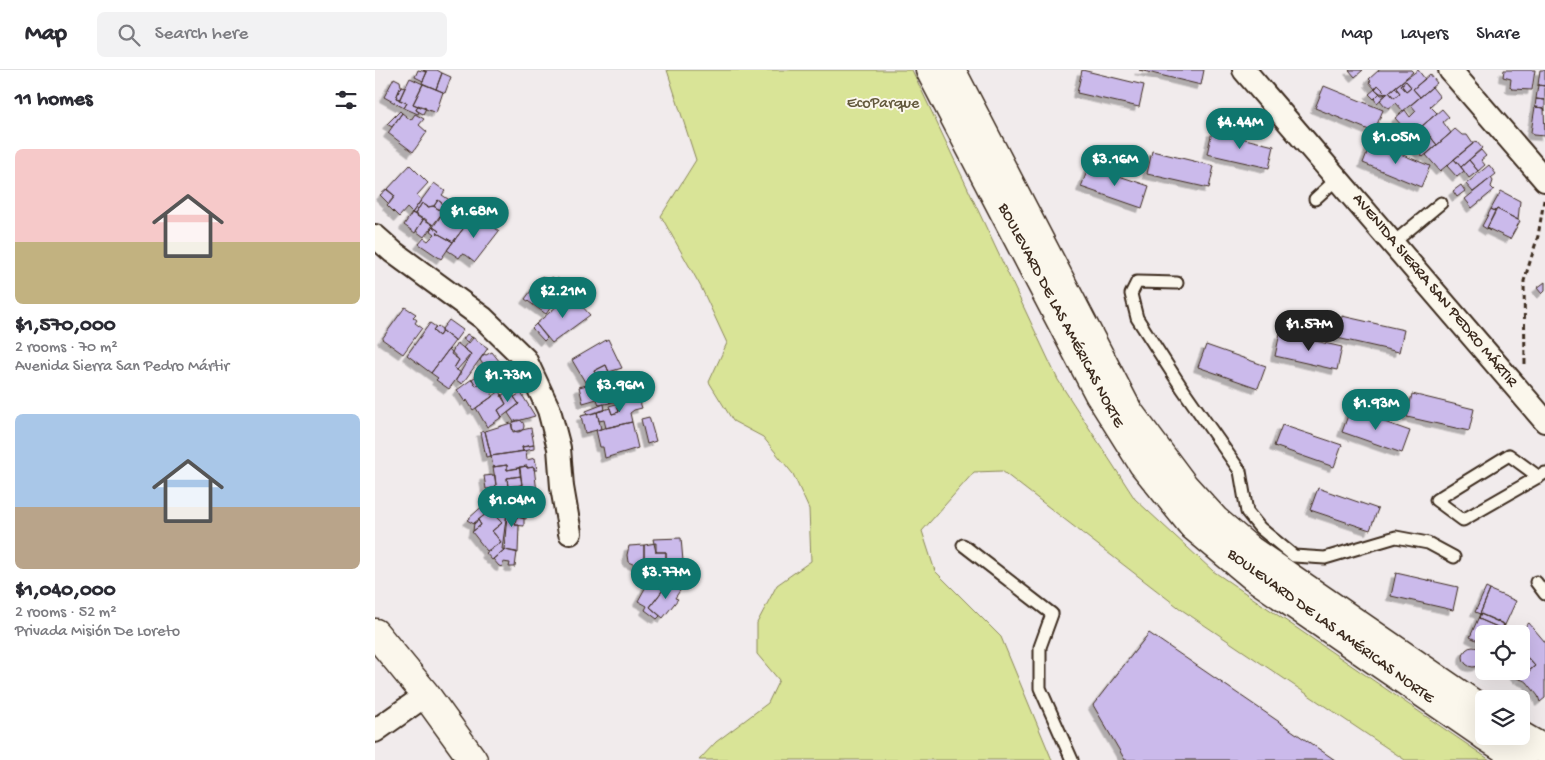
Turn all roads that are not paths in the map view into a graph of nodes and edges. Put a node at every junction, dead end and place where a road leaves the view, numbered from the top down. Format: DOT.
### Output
graph roads {
  1 [pos="930,70"];
  2 [pos="951,70"];
  3 [pos="1243,70"];
  4 [pos="1453,71"];
  5 [pos="1338,178"];
  6 [pos="1545,180"];
  7 [pos="1315,199"];
  8 [pos="1441,203"];
  9 [pos="375,236"];
  10 [pos="1393,243"];
  11 [pos="1177,283"];
  12 [pos="1545,421"];
  13 [pos="1542,475"];
  14 [pos="570,533"];
  15 [pos="963,545"];
  16 [pos="1453,557"];
  17 [pos="1536,582"];
  18 [pos="1545,594"];
  19 [pos="375,632"];
  20 [pos="426,694"];
  21 [pos="1475,705"];
  22 [pos="1475,730"];
  23 [pos="375,731"];
  24 [pos="1530,741"];
  25 [pos="1499,745"];
  26 [pos="1545,750"];
  27 [pos="473,760"];
  28 [pos="1072,760"];
  29 [pos="1523,760"];
  1 -- 22 [label="main road, BOULEVARD DE LAS AMÉRICAS NORTE"];
  2 -- 21 [label="main road, BOULEVARD DE LAS AMÉRICAS NORTE"];
  3 -- 5 [label="street, AVENIDA SIERRA SAN PEDRO MÁRTIR"];
  4 -- 6 [label="street"];
  5 -- 7 [label="lane"];
  5 -- 10 [label="street, AVENIDA SIERRA SAN PEDRO MÁRTIR"];
  8 -- 10 [label="lane"];
  9 -- 14 [label="street"];
  10 -- 12 [label="street, AVENIDA SIERRA SAN PEDRO MÁRTIR"];
  11 -- 16 [label="lane"];
  13 -- 13 [label="lane"];
  15 -- 28 [label="lane"];
  17 -- 18 [label="lane"];
  19 -- 20 [label="main road"];
  20 -- 23 [label="street"];
  20 -- 27 [label="main road"];
  24 -- 26 [label="main road"];
  25 -- 29 [label="main road, BOULEVARD DE LAS AMÉRICAS NORTE"];
}
